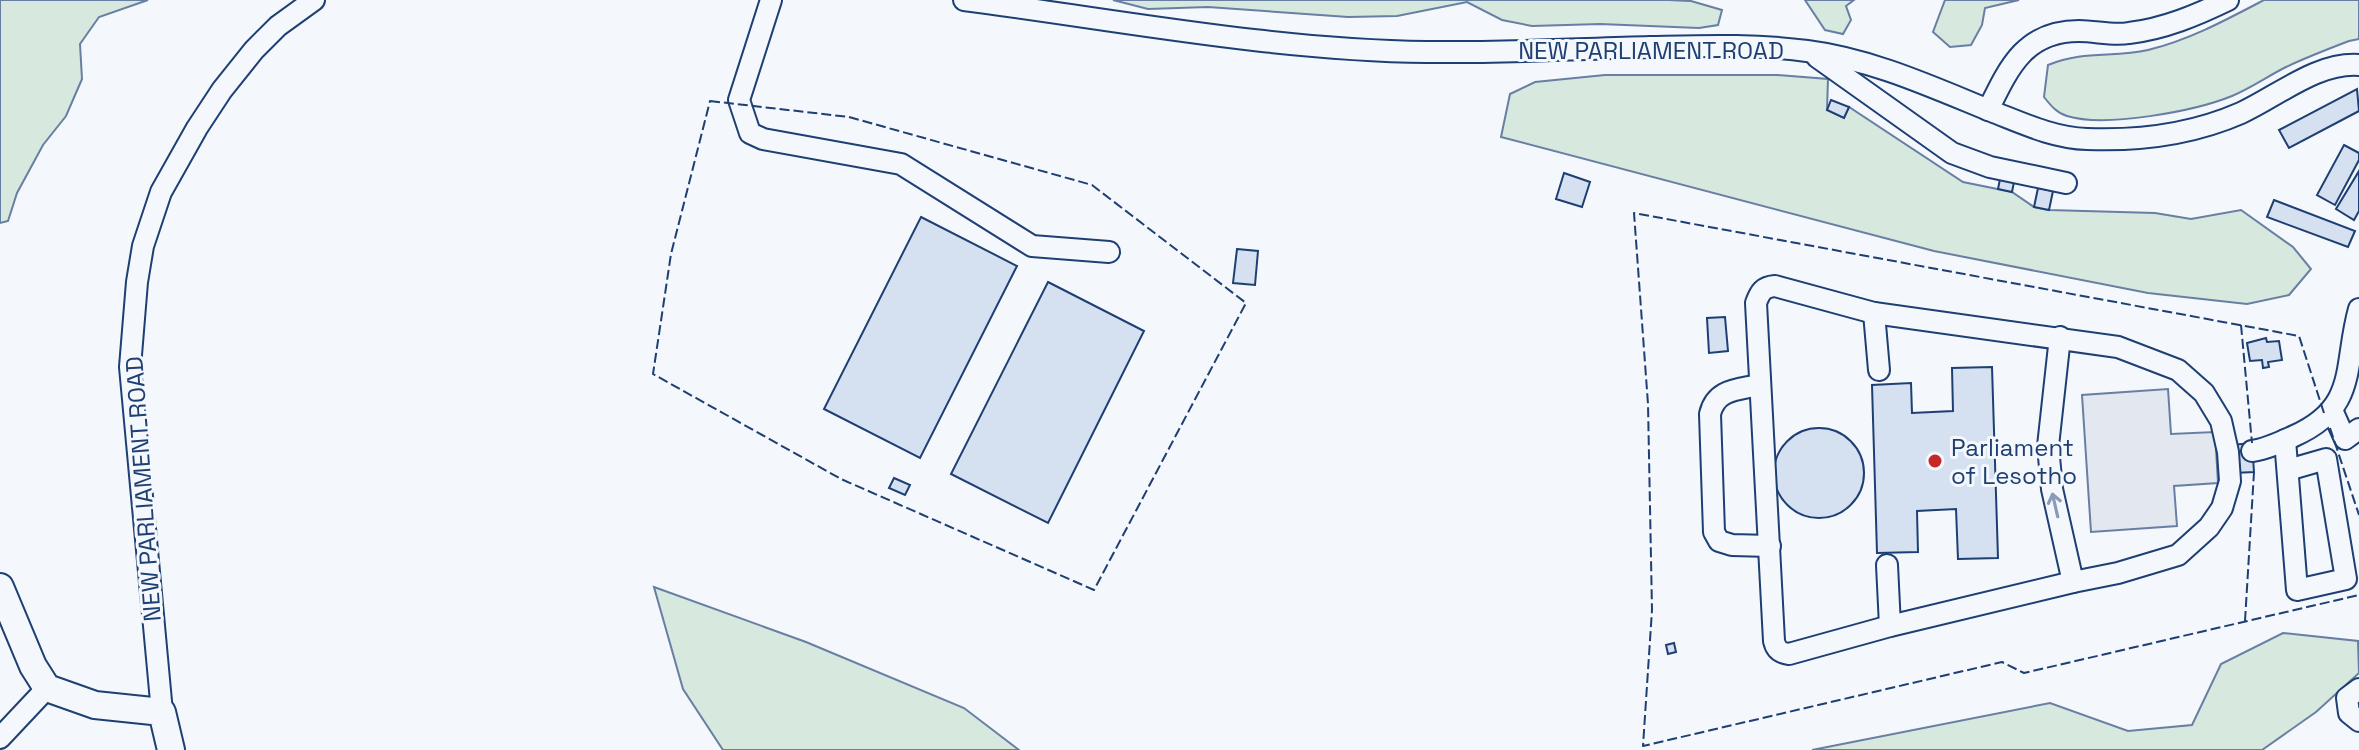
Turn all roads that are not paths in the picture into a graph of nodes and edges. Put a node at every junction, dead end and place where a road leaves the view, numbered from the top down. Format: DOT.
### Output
graph roads {
  1 [pos="314,0"];
  2 [pos="771,0"];
  3 [pos="964,0"];
  4 [pos="2228,0"];
  5 [pos="1808,51"];
  6 [pos="2359,65"];
  7 [pos="1988,110"];
  8 [pos="2066,183"];
  9 [pos="1109,252"];
  10 [pos="2359,309"];
  11 [pos="1874,313"];
  12 [pos="2060,337"];
  13 [pos="1879,370"];
  14 [pos="1759,385"];
  15 [pos="2326,416"];
  16 [pos="2359,429"];
  17 [pos="2285,440"];
  18 [pos="2244,451"];
  19 [pos="2326,459"];
  20 [pos="2288,470"];
  21 [pos="1770,546"];
  22 [pos="1887,565"];
  23 [pos="2073,582"];
  24 [pos="0,587"];
  25 [pos="1890,626"];
  26 [pos="47,688"];
  27 [pos="2359,689"];
  28 [pos="162,712"];
  29 [pos="2359,721"];
  30 [pos="0,738"];
  31 [pos="171,750"];
  1 -- 28 [label="street, NEW PARLIAMENT ROAD"];
  2 -- 9 [label="street"];
  3 -- 5 [label="street, NEW PARLIAMENT ROAD"];
  4 -- 7 [label="street"];
  5 -- 7 [label="street, NEW PARLIAMENT ROAD"];
  5 -- 8 [label="street"];
  6 -- 7 [label="street, NEW PARLIAMENT ROAD"];
  10 -- 15 [label="street"];
  11 -- 12 [label="street"];
  11 -- 13 [label="street"];
  11 -- 14 [label="street"];
  12 -- 18 [label="street"];
  23 -- 12 [label="street, one-way"];
  14 -- 21 [label="street"];
  14 -- 21 [label="street"];
  15 -- 16 [label="street"];
  15 -- 17 [label="street"];
  15 -- 19 [label="street"];
  17 -- 18 [label="street"];
  17 -- 20 [label="street"];
  18 -- 23 [label="street"];
  19 -- 20 [label="street"];
  19 -- 20 [label="street"];
  21 -- 25 [label="street"];
  22 -- 25 [label="street"];
  23 -- 25 [label="street"];
  24 -- 26 [label="main road"];
  26 -- 28 [label="main road"];
  26 -- 30 [label="street"];
  27 -- 29 [label="street"];
  28 -- 31 [label="main road, NEW PARLIAMENT ROAD"];
}
